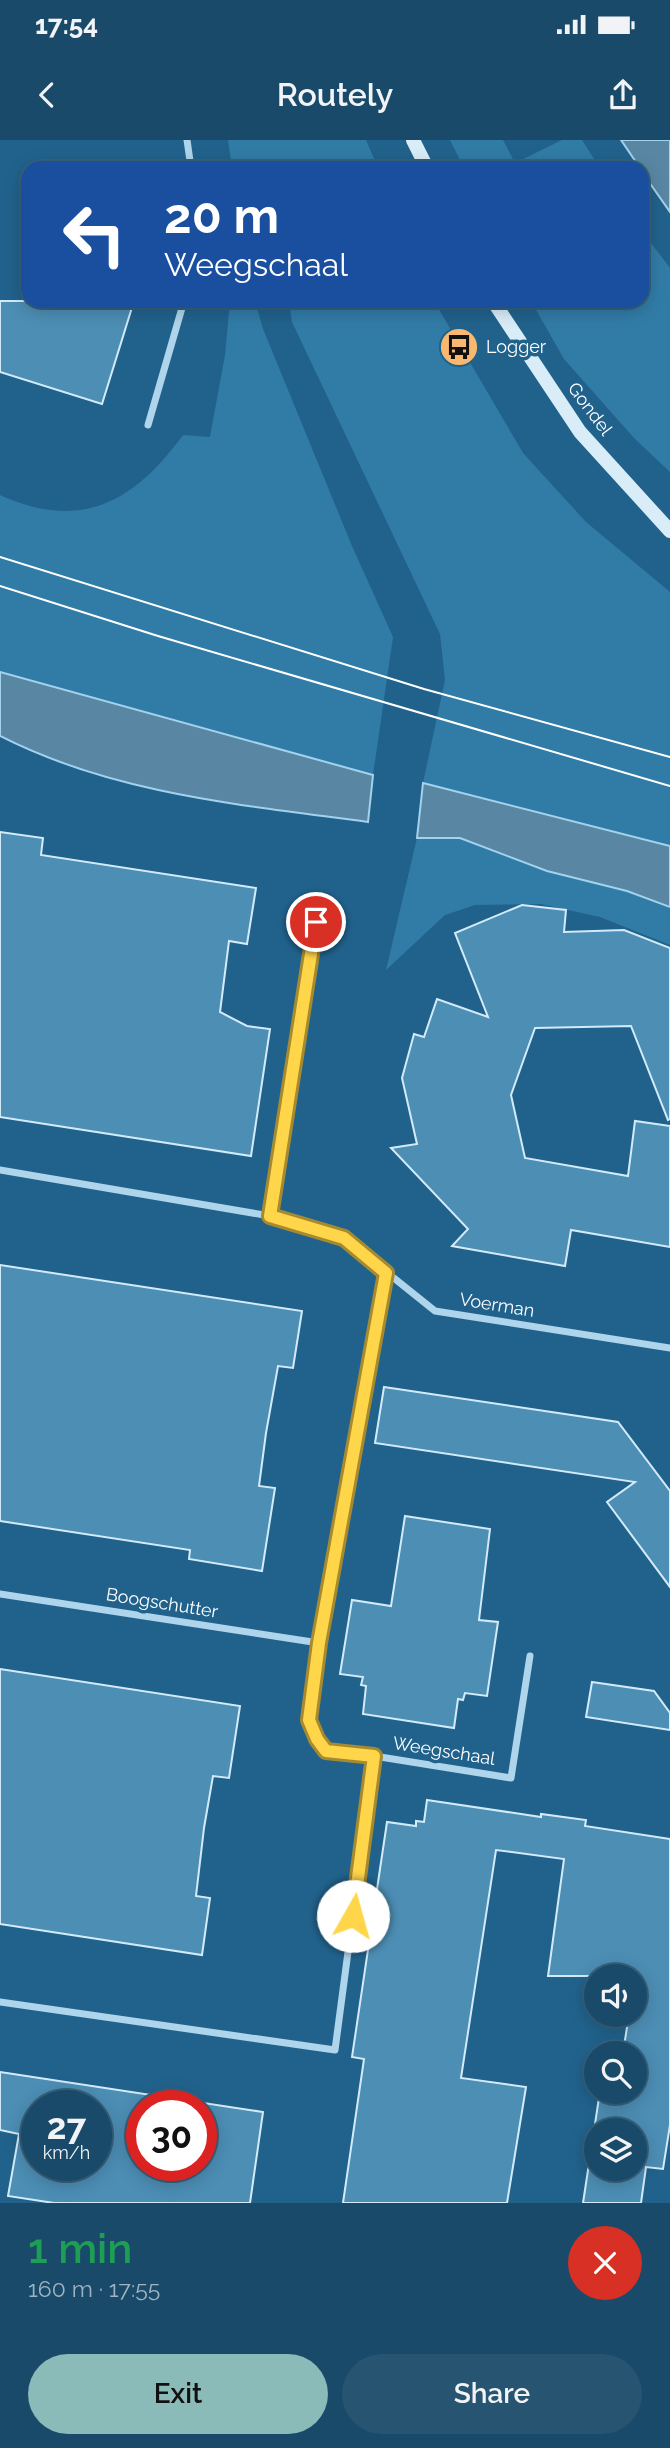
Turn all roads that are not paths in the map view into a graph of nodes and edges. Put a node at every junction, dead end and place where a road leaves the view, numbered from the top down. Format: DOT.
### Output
graph roads {
  1 [pos="187,140"];
  2 [pos="413,140"];
  3 [pos="190,161"];
  4 [pos="424,161"];
  5 [pos="182,308"];
  6 [pos="498,308"];
  7 [pos="148,425"];
  8 [pos="670,531"];
  9 [pos="316,922"];
  10 [pos="0,1170"];
  11 [pos="270,1216"];
  12 [pos="386,1273"];
  13 [pos="670,1348"];
  14 [pos="0,1594"];
  15 [pos="319,1643"];
  16 [pos="530,1656"];
  17 [pos="374,1756"];
  18 [pos="0,2002"];
  1 -- 3 [label="street"];
  2 -- 4 [label="street"];
  5 -- 7 [label="street"];
  6 -- 8 [label="street, Gondel"];
  9 -- 11 [label="street"];
  10 -- 11 [label="street"];
  11 -- 12 [label="street, Voerman"];
  12 -- 13 [label="street, Voerman"];
  12 -- 15 [label="street, Weegschaal"];
  14 -- 15 [label="street, Boogschutter"];
  15 -- 17 [label="street, Weegschaal"];
  16 -- 17 [label="street, Weegschaal"];
  17 -- 18 [label="street, Weegschaal"];
}
